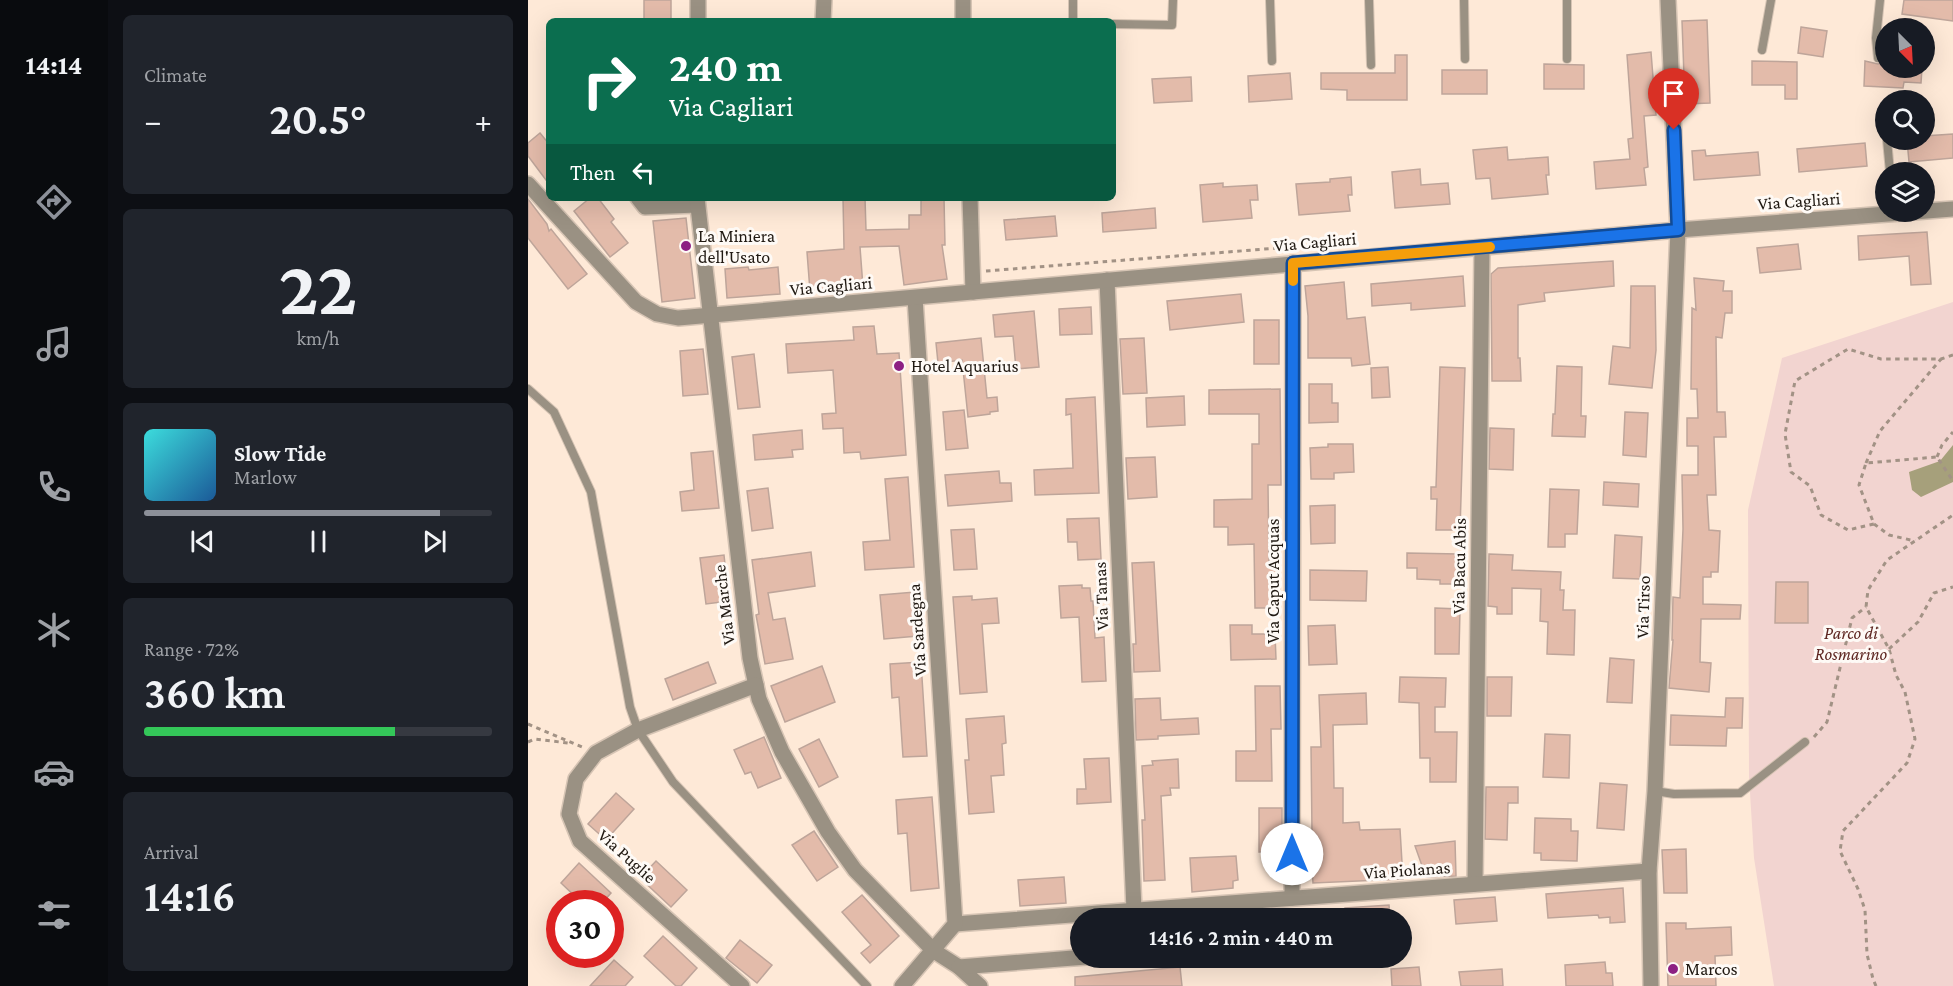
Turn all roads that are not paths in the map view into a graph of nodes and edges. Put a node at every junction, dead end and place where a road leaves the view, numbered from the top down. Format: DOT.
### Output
graph roads {
  1 [pos="698,0"];
  2 [pos="824,0"];
  3 [pos="963,0"];
  4 [pos="1073,0"];
  5 [pos="1173,0"];
  6 [pos="1270,0"];
  7 [pos="1369,0"];
  8 [pos="1464,0"];
  9 [pos="1567,0"];
  10 [pos="1668,0"];
  11 [pos="1772,0"];
  12 [pos="1880,0"];
  13 [pos="698,18"];
  14 [pos="823,18"];
  15 [pos="963,18"];
  16 [pos="1073,18"];
  17 [pos="1878,18"];
  18 [pos="1116,24"];
  19 [pos="1762,50"];
  20 [pos="1465,59"];
  21 [pos="1567,59"];
  22 [pos="1272,61"];
  23 [pos="1371,65"];
  24 [pos="528,184"];
  25 [pos="640,201"];
  26 [pos="970,201"];
  27 [pos="697,202"];
  28 [pos="1953,209"];
  29 [pos="1935,210"];
  30 [pos="1875,214"];
  31 [pos="1678,230"];
  32 [pos="1482,248"];
  33 [pos="1293,263"];
  34 [pos="1107,280"];
  35 [pos="973,292"];
  36 [pos="915,298"];
  37 [pos="709,315"];
  38 [pos="528,389"];
  39 [pos="756,685"];
  40 [pos="638,730"];
  41 [pos="1805,742"];
  42 [pos="1655,791"];
  43 [pos="1649,871"];
  44 [pos="1476,884"];
  45 [pos="1292,898"];
  46 [pos="1134,908"];
  47 [pos="1211,908"];
  48 [pos="1070,915"];
  49 [pos="956,924"];
  50 [pos="934,951"];
  51 [pos="1070,958"];
  52 [pos="959,967"];
  53 [pos="742,986"];
  54 [pos="867,986"];
  55 [pos="902,986"];
  56 [pos="980,986"];
  57 [pos="1651,986"];
  1 -- 13 [label="street"];
  2 -- 14 [label="street"];
  3 -- 15 [label="street"];
  4 -- 16 [label="lane"];
  5 -- 18 [label="lane"];
  6 -- 22 [label="lane"];
  7 -- 23 [label="lane"];
  8 -- 20 [label="lane"];
  9 -- 21 [label="lane"];
  10 -- 31 [label="street, Via Tirso"];
  11 -- 19 [label="lane"];
  12 -- 17 [label="lane"];
  24 -- 37 [label="street, Via Cagliari"];
  25 -- 27 [label="street"];
  26 -- 35 [label="street"];
  27 -- 37 [label="street, Via Marche"];
  28 -- 29 [label="street, Via Cagliari"];
  30 -- 31 [label="street, Via Cagliari"];
  31 -- 32 [label="street, Via Cagliari"];
  31 -- 42 [label="street, Via Tirso"];
  32 -- 33 [label="street, Via Cagliari"];
  32 -- 44 [label="street, Via Bacu Abis"];
  33 -- 34 [label="street, Via Cagliari"];
  33 -- 45 [label="street, Via Caput Acquas"];
  34 -- 35 [label="street, Via Cagliari"];
  34 -- 46 [label="street, Via Tanas"];
  35 -- 36 [label="street, Via Cagliari"];
  36 -- 37 [label="street, Via Cagliari"];
  36 -- 49 [label="street, Via Sardegna"];
  37 -- 39 [label="street, Via Marche"];
  38 -- 40 [label="lane"];
  39 -- 40 [label="street, Via Puglie"];
  39 -- 50 [label="street, Via Marche"];
  40 -- 53 [label="street, Via Puglie"];
  40 -- 54 [label="lane"];
  41 -- 42 [label="lane"];
  42 -- 43 [label="street, Via Tirso"];
  43 -- 44 [label="street, Via Piolanas"];
  43 -- 57 [label="street, Via Tirso"];
  44 -- 45 [label="street, Via Piolanas"];
  45 -- 47 [label="street, Via Piolanas"];
  48 -- 49 [label="street, Via Piolanas"];
  49 -- 50 [label="street"];
  50 -- 52 [label="street, Via Marche"];
  50 -- 55 [label="street"];
  51 -- 52 [label="street"];
  52 -- 56 [label="street, Via Marche"];
}
